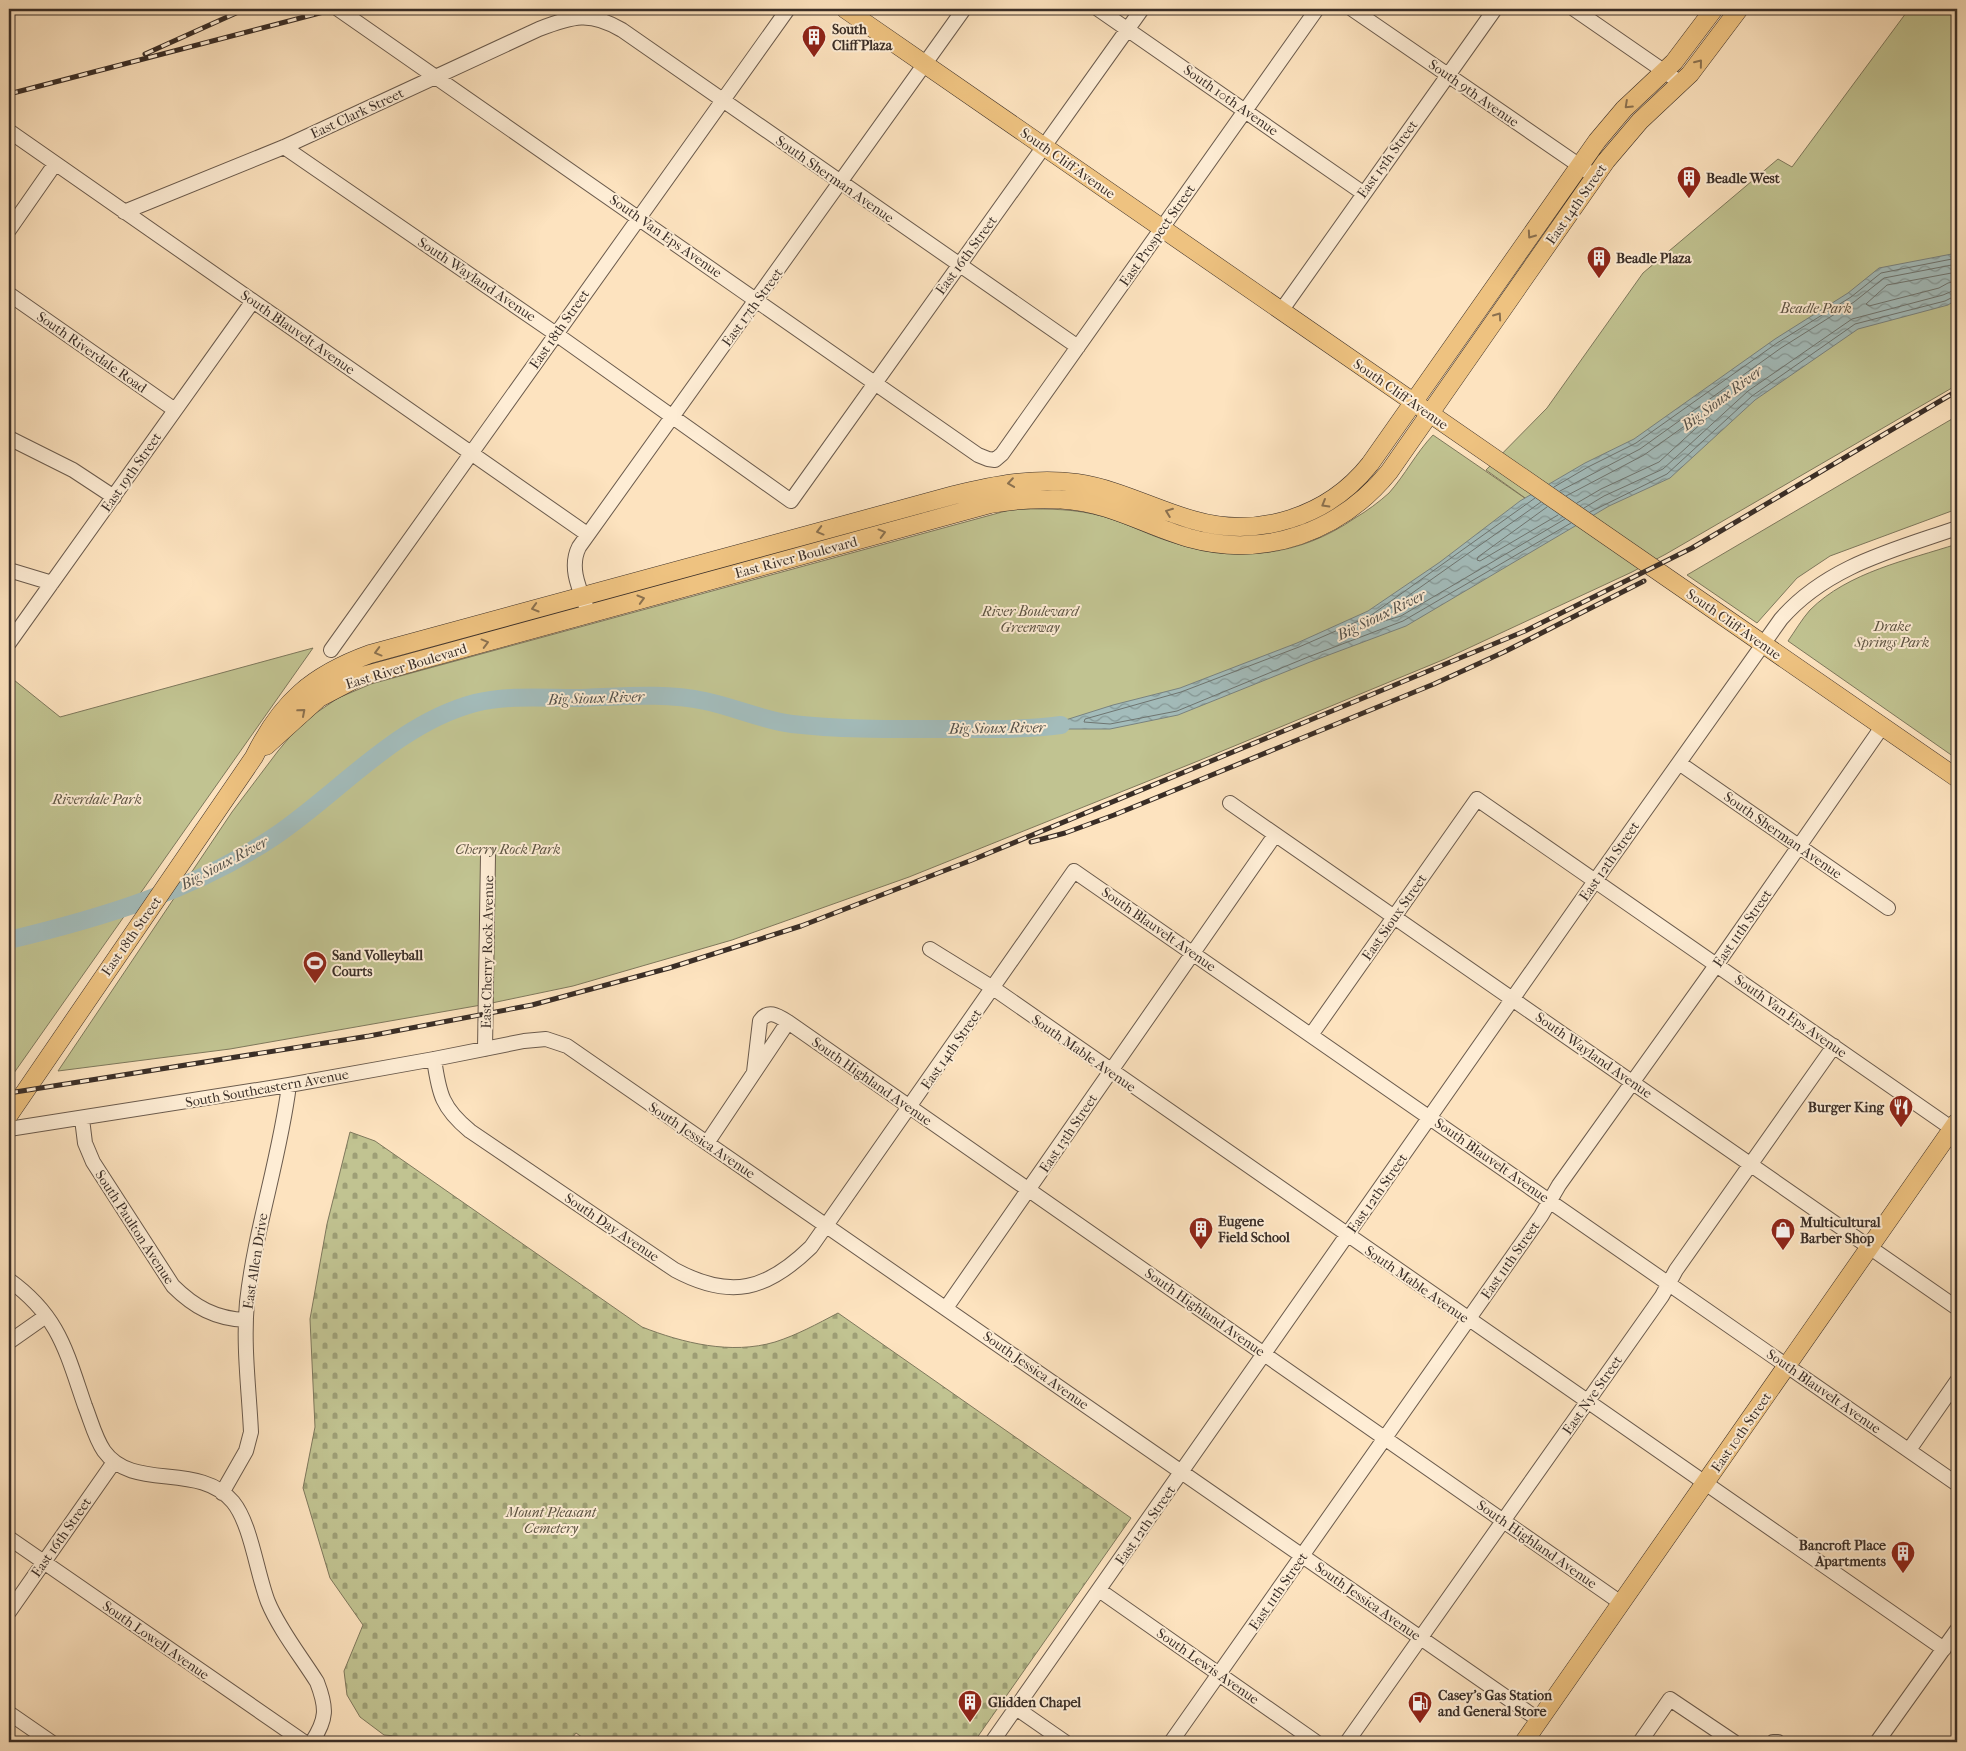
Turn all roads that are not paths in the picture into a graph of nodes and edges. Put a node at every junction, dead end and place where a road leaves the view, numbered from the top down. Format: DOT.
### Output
graph roads {
  1 [pos="338,9"];
  2 [pos="788,9"];
  3 [pos="845,9"];
  4 [pos="964,9"];
  5 [pos="1098,9"];
  6 [pos="1142,9"];
  7 [pos="1317,9"];
  8 [pos="1352,9"];
  9 [pos="1495,9"];
  10 [pos="1574,9"];
  11 [pos="1714,9"];
  12 [pos="1737,11"];
  13 [pos="590,16"];
  14 [pos="1128,29"];
  15 [pos="925,64"];
  16 [pos="1664,72"];
  17 [pos="1448,75"];
  18 [pos="435,77"];
  19 [pos="1681,83"];
  20 [pos="723,101"];
  21 [pos="1246,110"];
  22 [pos="9,131"];
  23 [pos="1044,146"];
  24 [pos="284,147"];
  25 [pos="56,164"];
  26 [pos="1580,166"];
  27 [pos="1596,177"];
  28 [pos="841,183"];
  29 [pos="1363,193"];
  30 [pos="124,212"];
  31 [pos="639,218"];
  32 [pos="1162,228"];
  33 [pos="9,230"];
  34 [pos="959,265"];
  35 [pos="9,294"];
  36 [pos="758,299"];
  37 [pos="1486,300"];
  38 [pos="253,301"];
  39 [pos="1281,311"];
  40 [pos="556,334"];
  41 [pos="1078,347"];
  42 [pos="874,382"];
  43 [pos="1386,383"];
  44 [pos="1414,403"];
  45 [pos="175,410"];
  46 [pos="1430,413"];
  47 [pos="672,416"];
  48 [pos="1460,434"];
  49 [pos="9,438"];
  50 [pos="471,452"];
  51 [pos="995,460"];
  52 [pos="114,496"];
  53 [pos="791,501"];
  54 [pos="1363,501"];
  55 [pos="1339,518"];
  56 [pos="1957,528"];
  57 [pos="587,534"];
  58 [pos="9,570"];
  59 [pos="52,583"];
  60 [pos="582,595"];
  61 [pos="589,614"];
  62 [pos="9,643"];
  63 [pos="1763,644"];
  64 [pos="331,650"];
  65 [pos="1882,727"];
  66 [pos="254,758"];
  67 [pos="1679,763"];
  68 [pos="1957,778"];
  69 [pos="1477,799"];
  70 [pos="1230,803"];
  71 [pos="1275,835"];
  72 [pos="1799,846"];
  73 [pos="488,855"];
  74 [pos="1074,871"];
  75 [pos="1595,881"];
  76 [pos="1888,908"];
  77 [pos="1393,917"];
  78 [pos="930,949"];
  79 [pos="1193,953"];
  80 [pos="1716,964"];
  81 [pos="993,988"];
  82 [pos="1513,999"];
  83 [pos="788,1022"];
  84 [pos="1312,1035"];
  85 [pos="524,1041"];
  86 [pos="1834,1046"];
  87 [pos="484,1049"];
  88 [pos="434,1059"];
  89 [pos="1110,1071"];
  90 [pos="754,1072"];
  91 [pos="1632,1081"];
  92 [pos="289,1085"];
  93 [pos="911,1107"];
  94 [pos="9,1115"];
  95 [pos="1431,1117"];
  96 [pos="82,1119"];
  97 [pos="1956,1127"];
  98 [pos="9,1130"];
  99 [pos="707,1143"];
  100 [pos="1751,1164"];
  101 [pos="1029,1190"];
  102 [pos="1550,1200"];
  103 [pos="827,1225"];
  104 [pos="1347,1236"];
  105 [pos="1869,1247"];
  106 [pos="9,1280"];
  107 [pos="1669,1283"];
  108 [pos="946,1308"];
  109 [pos="1957,1308"];
  110 [pos="46,1316"];
  111 [pos="246,1320"];
  112 [pos="1468,1320"];
  113 [pos="9,1342"];
  114 [pos="1265,1353"];
  115 [pos="1788,1365"];
  116 [pos="1957,1381"];
  117 [pos="1586,1403"];
  118 [pos="1386,1438"];
  119 [pos="1909,1450"];
  120 [pos="114,1462"];
  121 [pos="1183,1472"];
  122 [pos="1705,1484"];
  123 [pos="1957,1484"];
  124 [pos="222,1493"];
  125 [pos="1504,1521"];
  126 [pos="9,1538"];
  127 [pos="1303,1556"];
  128 [pos="43,1562"];
  129 [pos="1099,1590"];
  130 [pos="1621,1603"];
  131 [pos="9,1612"];
  132 [pos="1957,1630"];
  133 [pos="1420,1638"];
  134 [pos="1944,1649"];
  135 [pos="1220,1674"];
  136 [pos="1016,1708"];
  137 [pos="9,1713"];
  138 [pos="1539,1720"];
  139 [pos="51,1742"];
  140 [pos="304,1742"];
  141 [pos="312,1742"];
  142 [pos="992,1742"];
  143 [pos="1065,1742"];
  144 [pos="1171,1742"];
  145 [pos="1316,1742"];
  146 [pos="1347,1742"];
  147 [pos="1524,1742"];
  148 [pos="1640,1742"];
  149 [pos="1734,1742"];
  150 [pos="1773,1742"];
  151 [pos="1778,1742"];
  152 [pos="1877,1742"];
  1 -- 18 [label="street, South Van Eps Avenue"];
  2 -- 20 [label="street, East 18th Street"];
  3 -- 15 [label="main road, South Cliff Avenue"];
  4 -- 15 [label="street, East 17th Street"];
  5 -- 14 [label="street, South 10th Avenue"];
  6 -- 14 [label="street, East 16th Street"];
  7 -- 21 [label="street, East Prospect Street"];
  8 -- 17 [label="street, South 9th Avenue"];
  9 -- 17 [label="street, East 15th Street"];
  10 -- 16 [label="street"];
  11 -- 16 [label="main road, East 14th Street"];
  19 -- 12 [label="main road, East 14th Street, one-way"];
  13 -- 18 [label="street, East Clark Street"];
  13 -- 20 [label="street, South Sherman Avenue"];
  14 -- 21 [label="street, South 10th Avenue"];
  14 -- 23 [label="street, East 16th Street"];
  15 -- 23 [label="main road, South Cliff Avenue"];
  15 -- 28 [label="street, East 17th Street"];
  16 -- 19 [label="street"];
  16 -- 26 [label="main road, East 14th Street, one-way"];
  17 -- 26 [label="street, South 9th Avenue"];
  17 -- 29 [label="street, East 15th Street"];
  18 -- 24 [label="street, East Clark Street"];
  18 -- 31 [label="street, South Van Eps Avenue"];
  19 -- 27 [label="main road, East 14th Street"];
  20 -- 28 [label="street, South Sherman Avenue"];
  20 -- 31 [label="street, East 18th Street"];
  21 -- 29 [label="street, South 10th Avenue"];
  21 -- 32 [label="street, East Prospect Street"];
  22 -- 25 [label="street, South Blauvelt Avenue"];
  23 -- 32 [label="main road, South Cliff Avenue"];
  23 -- 34 [label="street, East 16th Street"];
  24 -- 30 [label="street, East Clark Street"];
  24 -- 40 [label="street, South Wayland Avenue"];
  25 -- 30 [label="street, South Blauvelt Avenue"];
  25 -- 33 [label="street"];
  26 -- 27 [label="street, South 9th Avenue"];
  26 -- 37 [label="main road, East 14th Street, one-way"];
  46 -- 27 [label="main road, East 14th Street, one-way"];
  28 -- 34 [label="street, South Sherman Avenue"];
  28 -- 36 [label="street, East 17th Street"];
  29 -- 39 [label="street, East 15th Street"];
  30 -- 38 [label="street, South Blauvelt Avenue"];
  31 -- 36 [label="street, South Van Eps Avenue"];
  31 -- 40 [label="street, East 18th Street"];
  32 -- 39 [label="main road, South Cliff Avenue"];
  32 -- 41 [label="street, East Prospect Street"];
  34 -- 41 [label="street, South Sherman Avenue"];
  34 -- 42 [label="street, East 16th Street"];
  35 -- 45 [label="street, South Riverdale Road"];
  36 -- 42 [label="street, South Van Eps Avenue"];
  36 -- 47 [label="street, East 17th Street"];
  37 -- 43 [label="main road"];
  37 -- 44 [label="main road, East 14th Street"];
  37 -- 46 [label="main road"];
  38 -- 45 [label="street, East 19th Street"];
  38 -- 50 [label="street, South Blauvelt Avenue"];
  39 -- 43 [label="main road, South Cliff Avenue"];
  40 -- 47 [label="street, South Wayland Avenue"];
  40 -- 50 [label="street, East 18th Street"];
  41 -- 51 [label="street, East Prospect Street"];
  42 -- 51 [label="street, South Van Eps Avenue"];
  42 -- 53 [label="street, East 16th Street"];
  43 -- 44 [label="main road, South Cliff Avenue"];
  44 -- 46 [label="main road, South Cliff Avenue"];
  44 -- 55 [label="main road"];
  44 -- 60 [label="main road, East River Boulevard, one-way"];
  45 -- 52 [label="street, East 19th Street"];
  46 -- 48 [label="main road, South Cliff Avenue"];
  46 -- 54 [label="main road, East River Boulevard"];
  47 -- 53 [label="street, South Wayland Avenue"];
  47 -- 57 [label="street, East 17th Street"];
  48 -- 54 [label="main road"];
  48 -- 63 [label="main road, South Cliff Avenue"];
  49 -- 52 [label="street"];
  50 -- 57 [label="street, South Blauvelt Avenue"];
  50 -- 64 [label="street, East 18th Street"];
  52 -- 59 [label="street, East 19th Street"];
  54 -- 55 [label="main road, East River Boulevard"];
  61 -- 55 [label="main road, East River Boulevard, one-way"];
  56 -- 63 [label="street, East 12th Street"];
  57 -- 60 [label="street, East 17th Street"];
  58 -- 59 [label="street"];
  59 -- 62 [label="street, East 19th Street"];
  60 -- 61 [label="street, East 17th Street"];
  60 -- 66 [label="main road, East River Boulevard, one-way"];
  66 -- 61 [label="main road, East River Boulevard, one-way"];
  63 -- 65 [label="main road, South Cliff Avenue"];
  63 -- 67 [label="street, East 12th Street"];
  65 -- 68 [label="main road, South Cliff Avenue"];
  65 -- 72 [label="street, East 11th Street"];
  66 -- 94 [label="main road, East 18th Street"];
  67 -- 72 [label="street, South Sherman Avenue"];
  67 -- 75 [label="street, East 12th Street"];
  69 -- 75 [label="street, South Van Eps Avenue"];
  69 -- 77 [label="street, East Sioux Street"];
  70 -- 71 [label="street, South Wayland Avenue"];
  71 -- 77 [label="street, South Wayland Avenue"];
  71 -- 79 [label="street, East 13th Street"];
  72 -- 76 [label="street, South Sherman Avenue"];
  72 -- 80 [label="street, East 11th Street"];
  73 -- 87 [label="street, East Cherry Rock Avenue"];
  74 -- 79 [label="street, South Blauvelt Avenue"];
  74 -- 81 [label="street, East 14th Street"];
  75 -- 80 [label="street, South Van Eps Avenue"];
  75 -- 82 [label="street, East 12th Street"];
  77 -- 82 [label="street, South Wayland Avenue"];
  77 -- 84 [label="street, East Sioux Street"];
  78 -- 81 [label="street, South Mable Avenue"];
  79 -- 84 [label="street, South Blauvelt Avenue"];
  79 -- 89 [label="street, East 13th Street"];
  80 -- 86 [label="street, South Van Eps Avenue"];
  80 -- 91 [label="street, East 11th Street"];
  81 -- 89 [label="street, South Mable Avenue"];
  81 -- 93 [label="street, East 14th Street"];
  82 -- 91 [label="street, South Wayland Avenue"];
  82 -- 95 [label="street, East 12th Street"];
  83 -- 90 [label="street"];
  83 -- 90 [label="street"];
  83 -- 93 [label="street, South Highland Avenue"];
  84 -- 95 [label="street, South Blauvelt Avenue"];
  85 -- 87 [label="street, South Southeastern Avenue"];
  85 -- 99 [label="street, South Jessica Avenue"];
  86 -- 97 [label="street, South Van Eps Avenue"];
  86 -- 100 [label="street, East Nye Street"];
  87 -- 88 [label="street, South Southeastern Avenue"];
  88 -- 92 [label="street, South Southeastern Avenue"];
  88 -- 103 [label="street, South Day Avenue"];
  89 -- 101 [label="street, East 13th Street"];
  89 -- 104 [label="street, South Mable Avenue"];
  90 -- 99 [label="street"];
  91 -- 100 [label="street, South Wayland Avenue"];
  91 -- 102 [label="street, East 11th Street"];
  92 -- 96 [label="street, South Southeastern Avenue"];
  92 -- 111 [label="street, East Allen Drive"];
  93 -- 101 [label="street, South Highland Avenue"];
  93 -- 103 [label="street, East 14th Street"];
  95 -- 102 [label="street, South Blauvelt Avenue"];
  95 -- 104 [label="street, East 12th Street"];
  96 -- 98 [label="street, South Southeastern Avenue"];
  96 -- 111 [label="street, South Paulton Avenue"];
  97 -- 105 [label="main road, East 10th Street"];
  99 -- 103 [label="street, South Jessica Avenue"];
  100 -- 105 [label="street, South Wayland Avenue"];
  100 -- 107 [label="street, East Nye Street"];
  101 -- 108 [label="street, East 13th Street"];
  101 -- 114 [label="street, South Highland Avenue"];
  102 -- 107 [label="street, South Blauvelt Avenue"];
  102 -- 112 [label="street, East 11th Street"];
  103 -- 108 [label="street, South Jessica Avenue"];
  104 -- 112 [label="street, South Mable Avenue"];
  104 -- 114 [label="street, East 12th Street"];
  105 -- 109 [label="street, South Wayland Avenue"];
  105 -- 115 [label="main road, East 10th Street"];
  106 -- 110 [label="street"];
  107 -- 115 [label="street, South Blauvelt Avenue"];
  107 -- 117 [label="street, East Nye Street"];
  108 -- 121 [label="street, South Jessica Avenue"];
  110 -- 113 [label="street"];
  110 -- 120 [label="street"];
  111 -- 124 [label="street, East Allen Drive"];
  112 -- 117 [label="street, South Mable Avenue"];
  112 -- 118 [label="street, East 11th Street"];
  114 -- 118 [label="street, South Highland Avenue"];
  114 -- 121 [label="street, East 12th Street"];
  115 -- 119 [label="street, South Blauvelt Avenue"];
  115 -- 122 [label="main road, East 10th Street"];
  116 -- 119 [label="street"];
  117 -- 122 [label="street, South Mable Avenue"];
  117 -- 125 [label="street, East Nye Street"];
  118 -- 125 [label="street, South Highland Avenue"];
  118 -- 127 [label="street, East 11th Street"];
  119 -- 123 [label="street, South Blauvelt Avenue"];
  120 -- 124 [label="street"];
  120 -- 128 [label="street, East 16th Street"];
  121 -- 127 [label="street, South Jessica Avenue"];
  121 -- 129 [label="street, East 12th Street"];
  122 -- 130 [label="main road, East 10th Street"];
  122 -- 134 [label="street, South Mable Avenue"];
  124 -- 141 [label="street"];
  125 -- 130 [label="street, South Highland Avenue"];
  125 -- 133 [label="street, East Nye Street"];
  126 -- 128 [label="street, South Lowell Avenue"];
  127 -- 133 [label="street, South Jessica Avenue"];
  127 -- 135 [label="street, East 11th Street"];
  128 -- 131 [label="street, East 16th Street"];
  128 -- 140 [label="street, South Lowell Avenue"];
  129 -- 135 [label="street, South Lewis Avenue"];
  129 -- 136 [label="street, East 12th Street"];
  130 -- 138 [label="main road, East 10th Street"];
  132 -- 134 [label="street"];
  133 -- 138 [label="street, South Jessica Avenue"];
  133 -- 146 [label="street, East Nye Street"];
  134 -- 152 [label="street"];
  135 -- 144 [label="street, East 11th Street"];
  135 -- 145 [label="street, South Lewis Avenue"];
  136 -- 142 [label="street, East 12th Street"];
  136 -- 143 [label="street"];
  137 -- 139 [label="street"];
  138 -- 147 [label="main road, East 10th Street"];
  148 -- 149 [label="street"];
  150 -- 151 [label="street"];
}
